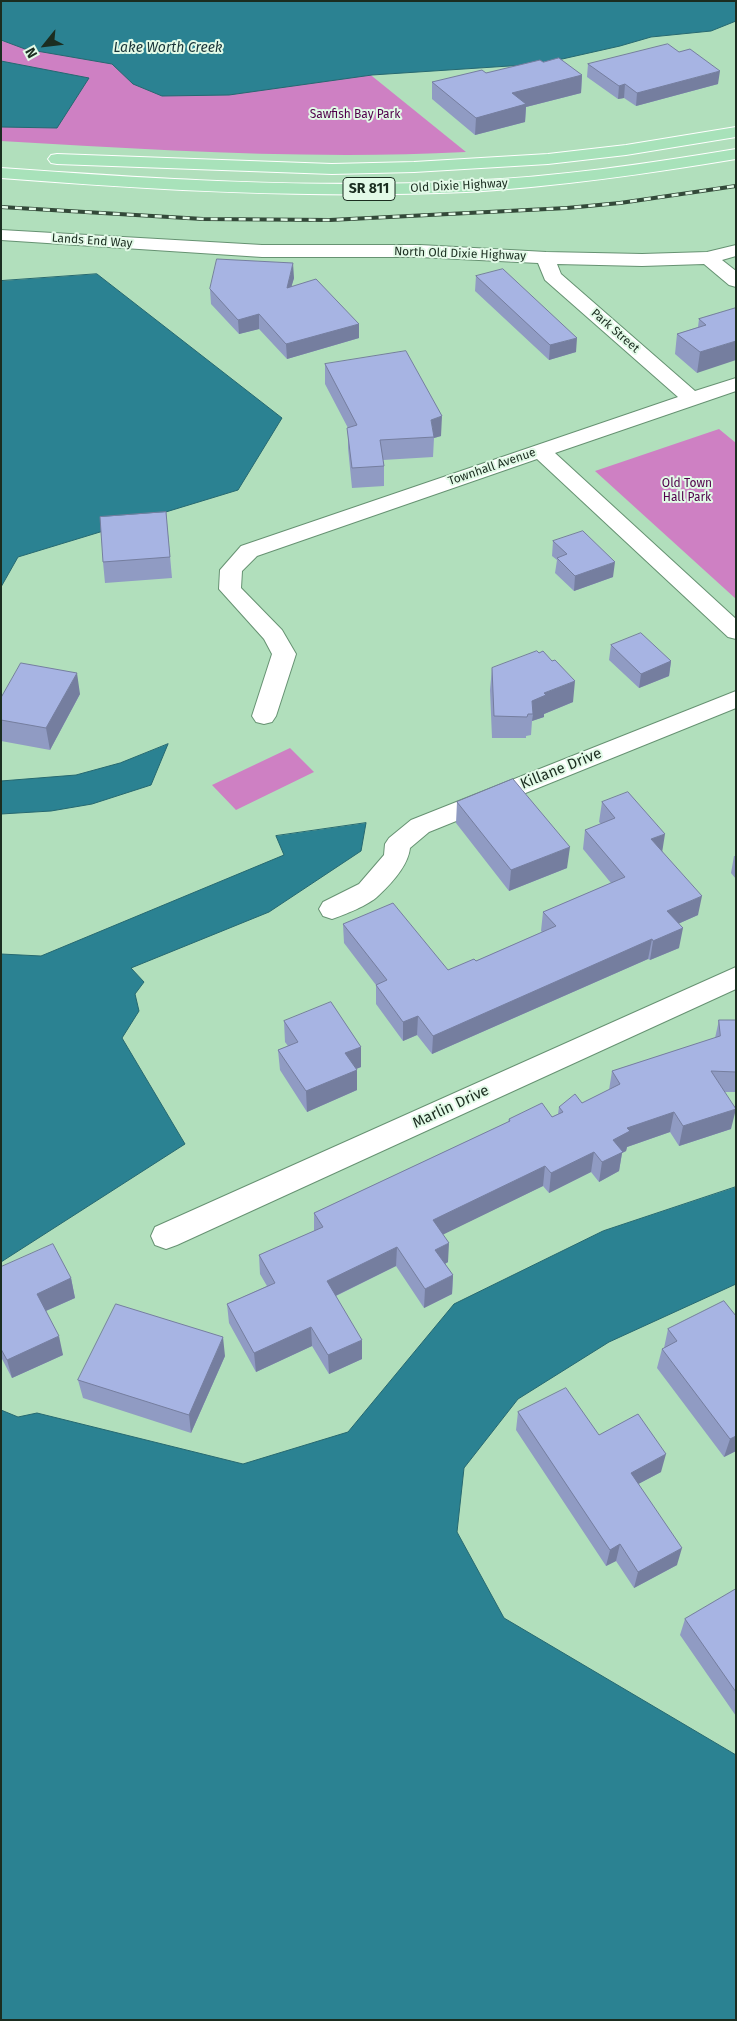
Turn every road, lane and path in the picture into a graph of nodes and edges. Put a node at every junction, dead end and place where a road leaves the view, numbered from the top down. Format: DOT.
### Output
graph roads {
  1 [pos="736,132"];
  2 [pos="736,154"];
  3 [pos="38,158"];
  4 [pos="1,173"];
  5 [pos="1,235"];
  6 [pos="183,248"];
  7 [pos="736,250"];
  8 [pos="546,258"];
  9 [pos="708,258"];
  10 [pos="736,281"];
  11 [pos="736,384"];
  12 [pos="692,399"];
  13 [pos="539,450"];
  14 [pos="736,632"];
  15 [pos="736,700"];
  16 [pos="264,716"];
  17 [pos="332,910"];
  18 [pos="736,977"];
  19 [pos="166,1236"];
  1 -- 3 [label="main road, Old Dixie Highway / SR 811"];
  2 -- 4 [label="main road, Old Dixie Highway / SR 811"];
  5 -- 6 [label="street, Lands End Way"];
  6 -- 8 [label="street, North Old Dixie Highway"];
  7 -- 9 [label="street, North Old Dixie Highway"];
  8 -- 9 [label="street, North Old Dixie Highway"];
  8 -- 12 [label="street, Park Street"];
  9 -- 10 [label="street"];
  11 -- 12 [label="street, Townhall Avenue"];
  12 -- 13 [label="street, Townhall Avenue"];
  13 -- 14 [label="street"];
  13 -- 16 [label="street, Townhall Avenue"];
  15 -- 17 [label="street, Killane Drive"];
  18 -- 19 [label="street, Marlin Drive"];
}
